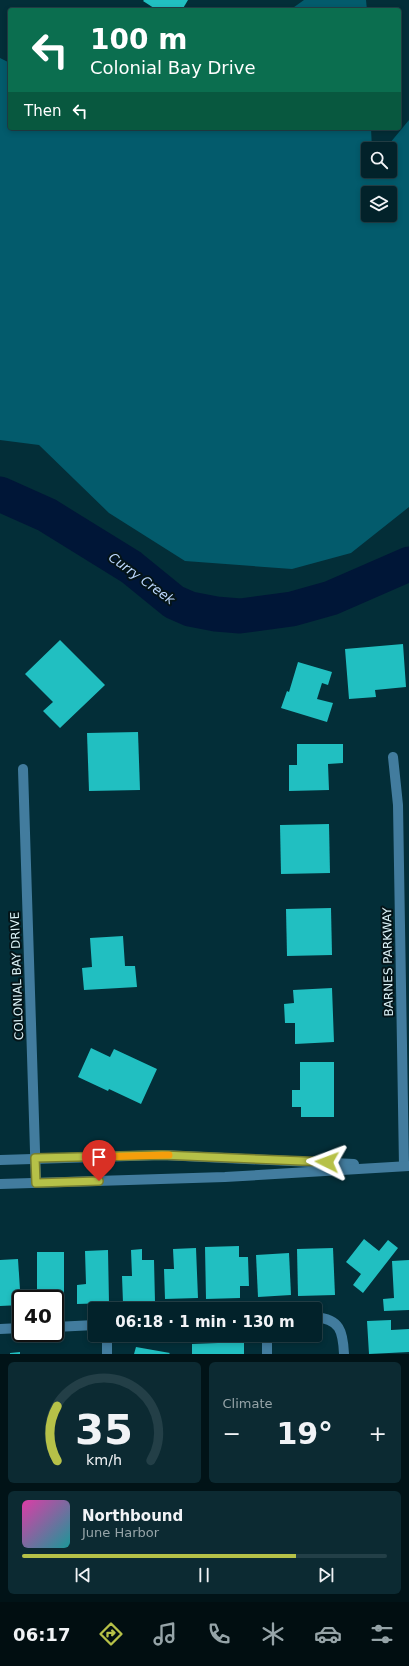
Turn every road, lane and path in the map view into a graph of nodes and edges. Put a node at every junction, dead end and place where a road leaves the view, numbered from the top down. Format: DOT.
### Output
graph roads {
  1 [pos="393,757"];
  2 [pos="23,769"];
  3 [pos="35,1158"];
  4 [pos="0,1160"];
  5 [pos="407,1166"];
  6 [pos="36,1183"];
  7 [pos="0,1184"];
  8 [pos="322,1318"];
  9 [pos="88,1325"];
  10 [pos="64,1327"];
  11 [pos="12,1328"];
  12 [pos="0,1329"];
  13 [pos="107,1342"];
  14 [pos="267,1342"];
  15 [pos="107,1354"];
  16 [pos="267,1354"];
  17 [pos="344,1354"];
  1 -- 5 [label="street, BARNES PARKWAY"];
  2 -- 3 [label="street, COLONIAL BAY DRIVE"];
  3 -- 4 [label="street"];
  3 -- 5 [label="street"];
  3 -- 6 [label="street, COLONIAL BAY DRIVE"];
  5 -- 6 [label="street"];
  6 -- 7 [label="street"];
  8 -- 17 [label="street"];
  9 -- 10 [label="street"];
  11 -- 12 [label="street"];
  13 -- 15 [label="street"];
  14 -- 16 [label="street"];
}
